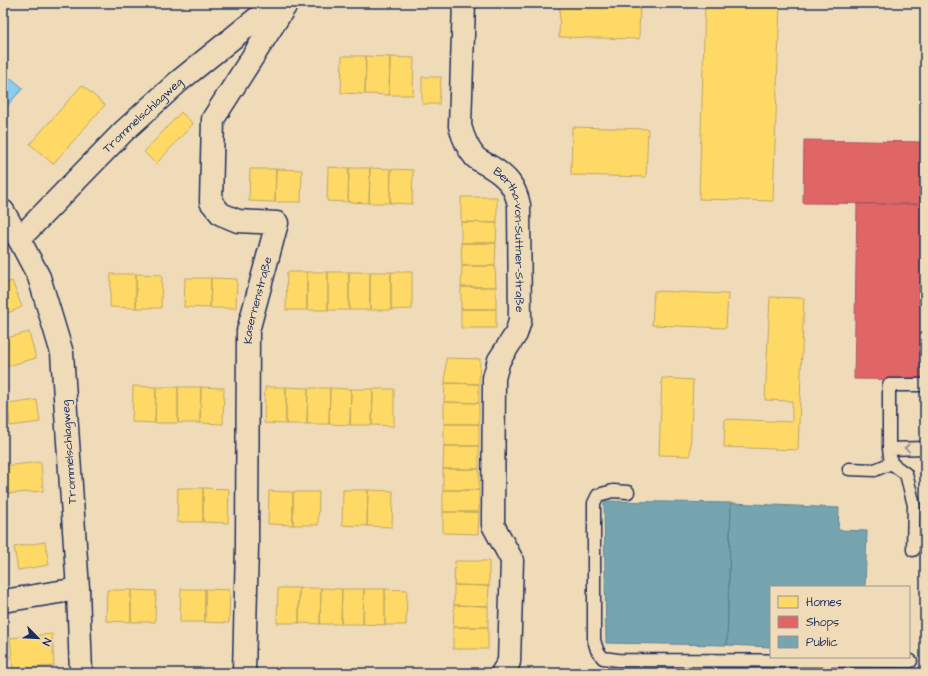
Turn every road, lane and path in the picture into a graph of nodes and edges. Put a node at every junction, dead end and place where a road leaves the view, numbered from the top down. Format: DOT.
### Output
graph roads {
  1 [pos="276,3"];
  2 [pos="287,3"];
  3 [pos="464,3"];
  4 [pos="3,212"];
  5 [pos="19,239"];
  6 [pos="925,385"];
  7 [pos="925,448"];
  8 [pos="890,449"];
  9 [pos="891,463"];
  10 [pos="849,470"];
  11 [pos="628,492"];
  12 [pos="913,550"];
  13 [pos="78,588"];
  14 [pos="3,601"];
  15 [pos="911,661"];
  16 [pos="81,673"];
  17 [pos="244,673"];
  18 [pos="502,673"];
  1 -- 5 [label="street, Trommelschlagweg"];
  2 -- 17 [label="street, Kasernenstraße"];
  3 -- 18 [label="street, Bertha-von-Suttner-Straße"];
  4 -- 5 [label="street, Trommelschlagweg"];
  5 -- 13 [label="street, Trommelschlagweg"];
  6 -- 8 [label="lane"];
  7 -- 8 [label="lane, one-way"];
  8 -- 9 [label="lane"];
  9 -- 10 [label="lane"];
  9 -- 12 [label="lane"];
  11 -- 15 [label="lane"];
  13 -- 14 [label="street"];
  13 -- 16 [label="street, Trommelschlagweg"];
}
